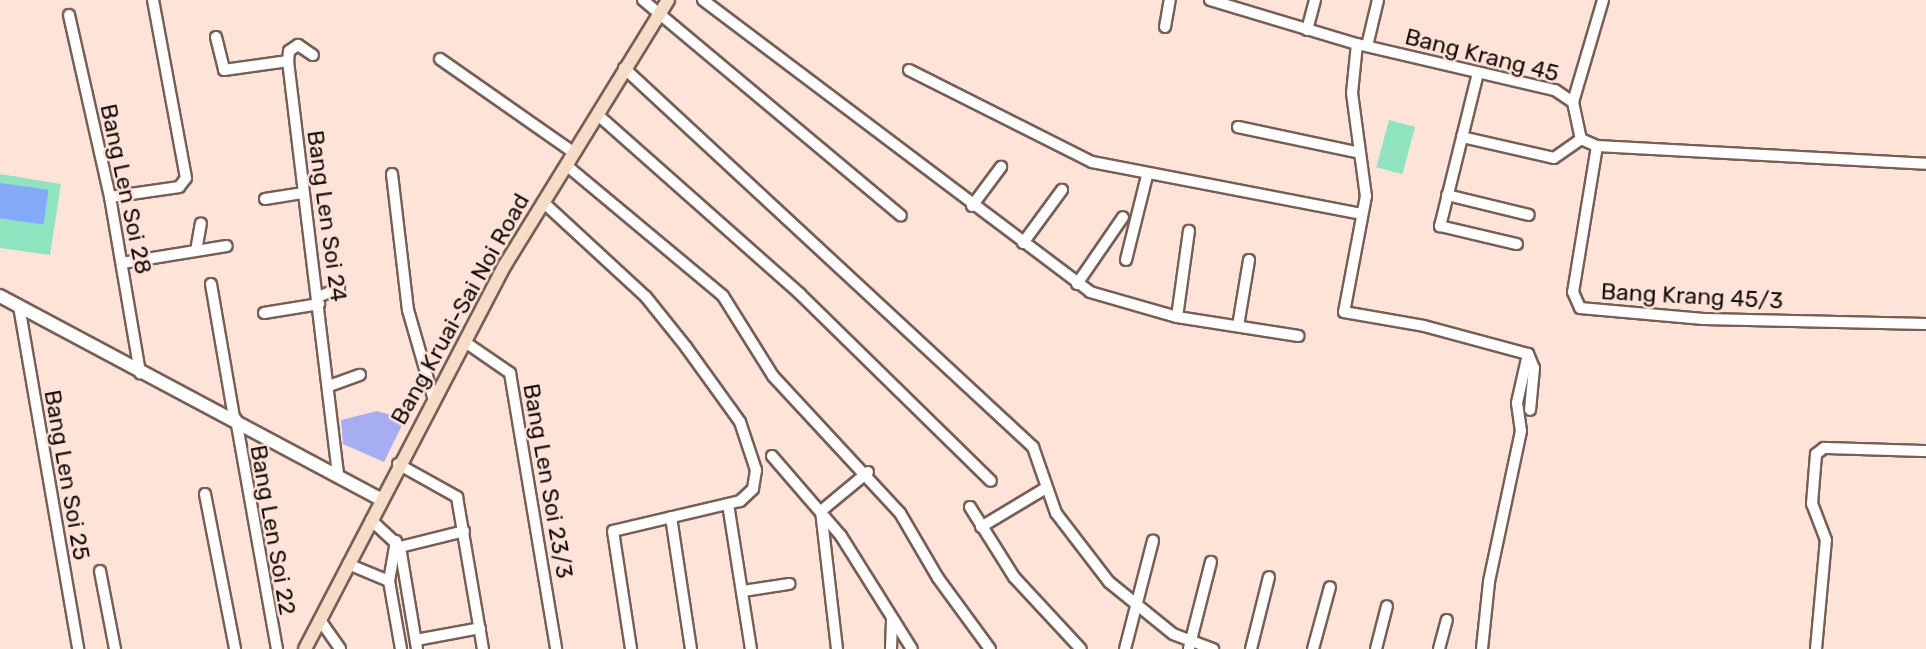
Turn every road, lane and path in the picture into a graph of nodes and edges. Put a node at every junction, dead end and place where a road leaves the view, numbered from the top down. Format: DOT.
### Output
graph roads {
  1 [pos="153,0"];
  2 [pos="643,0"];
  3 [pos="668,0"];
  4 [pos="702,0"];
  5 [pos="1170,0"];
  6 [pos="1210,0"];
  7 [pos="1315,0"];
  8 [pos="1378,0"];
  9 [pos="1603,0"];
  10 [pos="660,13"];
  11 [pos="69,15"];
  12 [pos="1165,27"];
  13 [pos="1307,30"];
  14 [pos="216,37"];
  15 [pos="1362,45"];
  16 [pos="313,55"];
  17 [pos="440,59"];
  18 [pos="288,61"];
  19 [pos="624,68"];
  20 [pos="909,70"];
  21 [pos="1478,74"];
  22 [pos="1573,102"];
  23 [pos="598,115"];
  24 [pos="1238,127"];
  25 [pos="1462,137"];
  26 [pos="1581,139"];
  27 [pos="1597,146"];
  28 [pos="1356,152"];
  29 [pos="574,153"];
  30 [pos="1926,164"];
  31 [pos="566,165"];
  32 [pos="1001,167"];
  33 [pos="392,174"];
  34 [pos="1147,176"];
  35 [pos="1062,190"];
  36 [pos="304,193"];
  37 [pos="1447,195"];
  38 [pos="110,197"];
  39 [pos="265,199"];
  40 [pos="543,202"];
  41 [pos="972,206"];
  42 [pos="1362,215"];
  43 [pos="1529,215"];
  44 [pos="901,216"];
  45 [pos="1123,217"];
  46 [pos="201,223"];
  47 [pos="1189,231"];
  48 [pos="1023,243"];
  49 [pos="1517,244"];
  50 [pos="227,246"];
  51 [pos="196,251"];
  52 [pos="1126,260"];
  53 [pos="1249,260"];
  54 [pos="122,263"];
  55 [pos="1077,284"];
  56 [pos="211,285"];
  57 [pos="339,288"];
  58 [pos="0,296"];
  59 [pos="318,300"];
  60 [pos="19,306"];
  61 [pos="264,313"];
  62 [pos="1177,317"];
  63 [pos="1926,324"];
  64 [pos="1238,326"];
  65 [pos="1298,336"];
  66 [pos="465,342"];
  67 [pos="1528,354"];
  68 [pos="140,373"];
  69 [pos="360,375"];
  70 [pos="329,386"];
  71 [pos="433,400"];
  72 [pos="1530,410"];
  73 [pos="235,418"];
  74 [pos="1926,451"];
  75 [pos="772,456"];
  76 [pos="398,464"];
  77 [pos="868,472"];
  78 [pos="338,476"];
  79 [pos="991,481"];
  80 [pos="1046,488"];
  81 [pos="205,494"];
  82 [pos="380,499"];
  83 [pos="728,504"];
  84 [pos="970,507"];
  85 [pos="821,511"];
  86 [pos="671,517"];
  87 [pos="370,520"];
  88 [pos="981,527"];
  89 [pos="464,531"];
  90 [pos="1153,541"];
  91 [pos="398,544"];
  92 [pos="1211,562"];
  93 [pos="348,564"];
  94 [pos="100,570"];
  95 [pos="1269,577"];
  96 [pos="389,582"];
  97 [pos="789,584"];
  98 [pos="1330,587"];
  99 [pos="743,591"];
  100 [pos="1387,606"];
  101 [pos="1137,608"];
  102 [pos="320,620"];
  103 [pos="892,620"];
  104 [pos="1447,620"];
  105 [pos="480,628"];
  106 [pos="417,645"];
  107 [pos="1189,646"];
  108 [pos="751,648"];
  109 [pos="78,649"];
  110 [pos="115,649"];
  111 [pos="235,649"];
  112 [pos="277,649"];
  113 [pos="305,649"];
  114 [pos="340,649"];
  115 [pos="401,649"];
  116 [pos="483,649"];
  117 [pos="556,649"];
  118 [pos="631,649"];
  119 [pos="691,649"];
  120 [pos="737,649"];
  121 [pos="837,649"];
  122 [pos="891,649"];
  123 [pos="912,649"];
  124 [pos="990,649"];
  125 [pos="1082,649"];
  126 [pos="1125,649"];
  127 [pos="1213,649"];
  128 [pos="1251,649"];
  129 [pos="1313,649"];
  130 [pos="1376,649"];
  131 [pos="1440,649"];
  132 [pos="1482,649"];
  133 [pos="1816,649"];
  1 -- 38 [label="street"];
  2 -- 10 [label="street"];
  3 -- 10 [label="main road, Bang Kruai-Sai Noi Road"];
  4 -- 41 [label="street"];
  5 -- 12 [label="street"];
  6 -- 13 [label="street, Bang Krang 45"];
  7 -- 13 [label="street"];
  8 -- 15 [label="street"];
  9 -- 22 [label="street"];
  10 -- 19 [label="main road, Bang Kruai-Sai Noi Road"];
  10 -- 44 [label="street"];
  11 -- 38 [label="street, Bang Len Soi 28"];
  13 -- 15 [label="street, Bang Krang 45"];
  14 -- 18 [label="street"];
  15 -- 21 [label="street, Bang Krang 45"];
  15 -- 28 [label="street"];
  16 -- 18 [label="street"];
  17 -- 29 [label="street"];
  18 -- 36 [label="street, Bang Len Soi 24"];
  19 -- 23 [label="main road, Bang Kruai-Sai Noi Road"];
  19 -- 80 [label="street"];
  20 -- 34 [label="street"];
  21 -- 22 [label="street, Bang Krang 45"];
  21 -- 25 [label="street"];
  22 -- 26 [label="street, Bang Krang 45"];
  23 -- 29 [label="main road, Bang Kruai-Sai Noi Road"];
  23 -- 79 [label="street"];
  24 -- 28 [label="street"];
  25 -- 26 [label="street"];
  25 -- 37 [label="street"];
  26 -- 27 [label="street"];
  27 -- 30 [label="street"];
  27 -- 63 [label="street, Bang Krang 45/3"];
  28 -- 42 [label="street"];
  29 -- 31 [label="main road, Bang Kruai-Sai Noi Road"];
  31 -- 40 [label="main road, Bang Kruai-Sai Noi Road"];
  31 -- 77 [label="street"];
  32 -- 41 [label="street"];
  33 -- 71 [label="street"];
  34 -- 42 [label="street"];
  34 -- 52 [label="street"];
  35 -- 48 [label="street"];
  36 -- 39 [label="street"];
  36 -- 59 [label="street, Bang Len Soi 24"];
  37 -- 43 [label="street"];
  37 -- 49 [label="street"];
  38 -- 54 [label="street, Bang Len Soi 28"];
  40 -- 66 [label="main road, Bang Kruai-Sai Noi Road"];
  40 -- 83 [label="street"];
  41 -- 48 [label="street"];
  42 -- 67 [label="street"];
  45 -- 55 [label="street"];
  46 -- 51 [label="street"];
  47 -- 62 [label="street"];
  48 -- 55 [label="street"];
  50 -- 51 [label="street"];
  51 -- 54 [label="street"];
  53 -- 64 [label="street"];
  54 -- 68 [label="street, Bang Len Soi 28"];
  55 -- 62 [label="street"];
  56 -- 73 [label="street, Bang Len Soi 22"];
  57 -- 59 [label="street"];
  58 -- 60 [label="street"];
  59 -- 61 [label="street"];
  59 -- 70 [label="street, Bang Len Soi 24"];
  60 -- 68 [label="street"];
  60 -- 109 [label="street, Bang Len Soi 25"];
  62 -- 64 [label="street"];
  64 -- 65 [label="street"];
  66 -- 71 [label="main road, Bang Kruai-Sai Noi Road"];
  66 -- 117 [label="street, Bang Len Soi 23/3"];
  67 -- 72 [label="street"];
  67 -- 132 [label="street"];
  68 -- 73 [label="street"];
  69 -- 70 [label="street"];
  70 -- 78 [label="street, Bang Len Soi 24"];
  71 -- 76 [label="main road, Bang Kruai-Sai Noi Road"];
  73 -- 78 [label="street"];
  73 -- 112 [label="street, Bang Len Soi 22"];
  74 -- 133 [label="street"];
  75 -- 85 [label="street"];
  76 -- 82 [label="main road, Bang Kruai-Sai Noi Road"];
  76 -- 89 [label="street"];
  77 -- 85 [label="street"];
  77 -- 124 [label="street"];
  78 -- 82 [label="street"];
  80 -- 88 [label="street"];
  80 -- 101 [label="street"];
  81 -- 111 [label="street"];
  82 -- 87 [label="main road, Bang Kruai-Sai Noi Road"];
  83 -- 86 [label="street"];
  83 -- 99 [label="street"];
  84 -- 88 [label="street"];
  85 -- 103 [label="street"];
  85 -- 121 [label="street"];
  86 -- 118 [label="street"];
  86 -- 119 [label="street"];
  87 -- 91 [label="street"];
  87 -- 93 [label="main road, Bang Kruai-Sai Noi Road"];
  88 -- 125 [label="street"];
  89 -- 91 [label="street"];
  89 -- 105 [label="street"];
  90 -- 101 [label="street"];
  91 -- 96 [label="street"];
  91 -- 106 [label="street"];
  92 -- 107 [label="street"];
  93 -- 96 [label="street"];
  93 -- 102 [label="main road, Bang Kruai-Sai Noi Road"];
  94 -- 110 [label="street"];
  95 -- 128 [label="street"];
  96 -- 115 [label="street"];
  97 -- 99 [label="street"];
  98 -- 129 [label="street"];
  99 -- 108 [label="street"];
  100 -- 130 [label="street"];
  101 -- 107 [label="street"];
  101 -- 126 [label="street"];
  102 -- 113 [label="main road, Bang Kruai-Sai Noi Road"];
  102 -- 114 [label="street"];
  103 -- 122 [label="street"];
  103 -- 123 [label="street"];
  104 -- 131 [label="street"];
  105 -- 106 [label="street"];
  105 -- 116 [label="street"];
  107 -- 127 [label="street"];
  108 -- 120 [label="street"];
}
